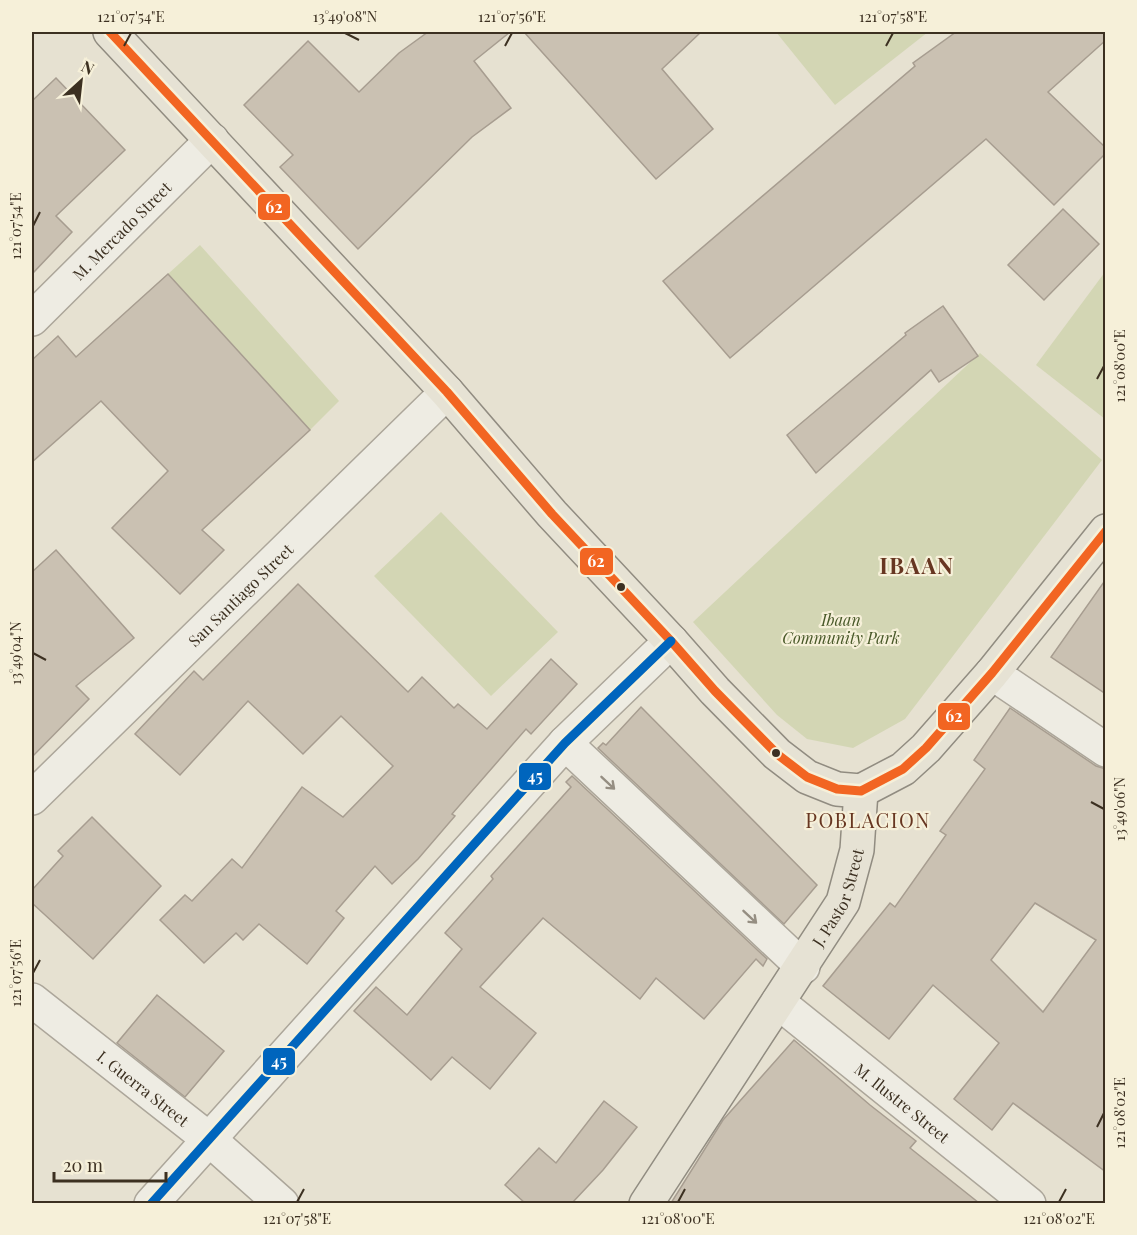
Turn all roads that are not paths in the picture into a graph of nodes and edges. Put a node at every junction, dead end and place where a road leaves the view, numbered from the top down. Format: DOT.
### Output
graph roads {
  1 [pos="110,32"];
  2 [pos="212,140"];
  3 [pos="32,319"];
  4 [pos="447,392"];
  5 [pos="1106,531"];
  6 [pos="671,641"];
  7 [pos="992,673"];
  8 [pos="565,743"];
  9 [pos="1106,750"];
  10 [pos="861,791"];
  11 [pos="32,798"];
  12 [pos="802,967"];
  13 [pos="32,1000"];
  14 [pos="777,1002"];
  15 [pos="210,1140"];
  16 [pos="151,1203"];
  17 [pos="282,1203"];
  18 [pos="646,1203"];
  19 [pos="1029,1203"];
  1 -- 2 [label="main road"];
  2 -- 3 [label="street, M. Mercado Street"];
  2 -- 4 [label="main road"];
  4 -- 6 [label="main road"];
  4 -- 11 [label="street, San Santiago Street"];
  5 -- 7 [label="main road"];
  6 -- 8 [label="street"];
  6 -- 10 [label="main road"];
  7 -- 9 [label="street"];
  7 -- 10 [label="main road"];
  8 -- 12 [label="street, one-way"];
  8 -- 15 [label="street"];
  10 -- 12 [label="main road, J. Pastor Street"];
  12 -- 14 [label="main road, J. Pastor Street"];
  13 -- 15 [label="street, I. Guerra Street"];
  14 -- 18 [label="main road, J. Pastor Street"];
  14 -- 19 [label="street, M. Ilustre Street"];
  15 -- 16 [label="street"];
  15 -- 17 [label="street, I. Guerra Street"];
}
